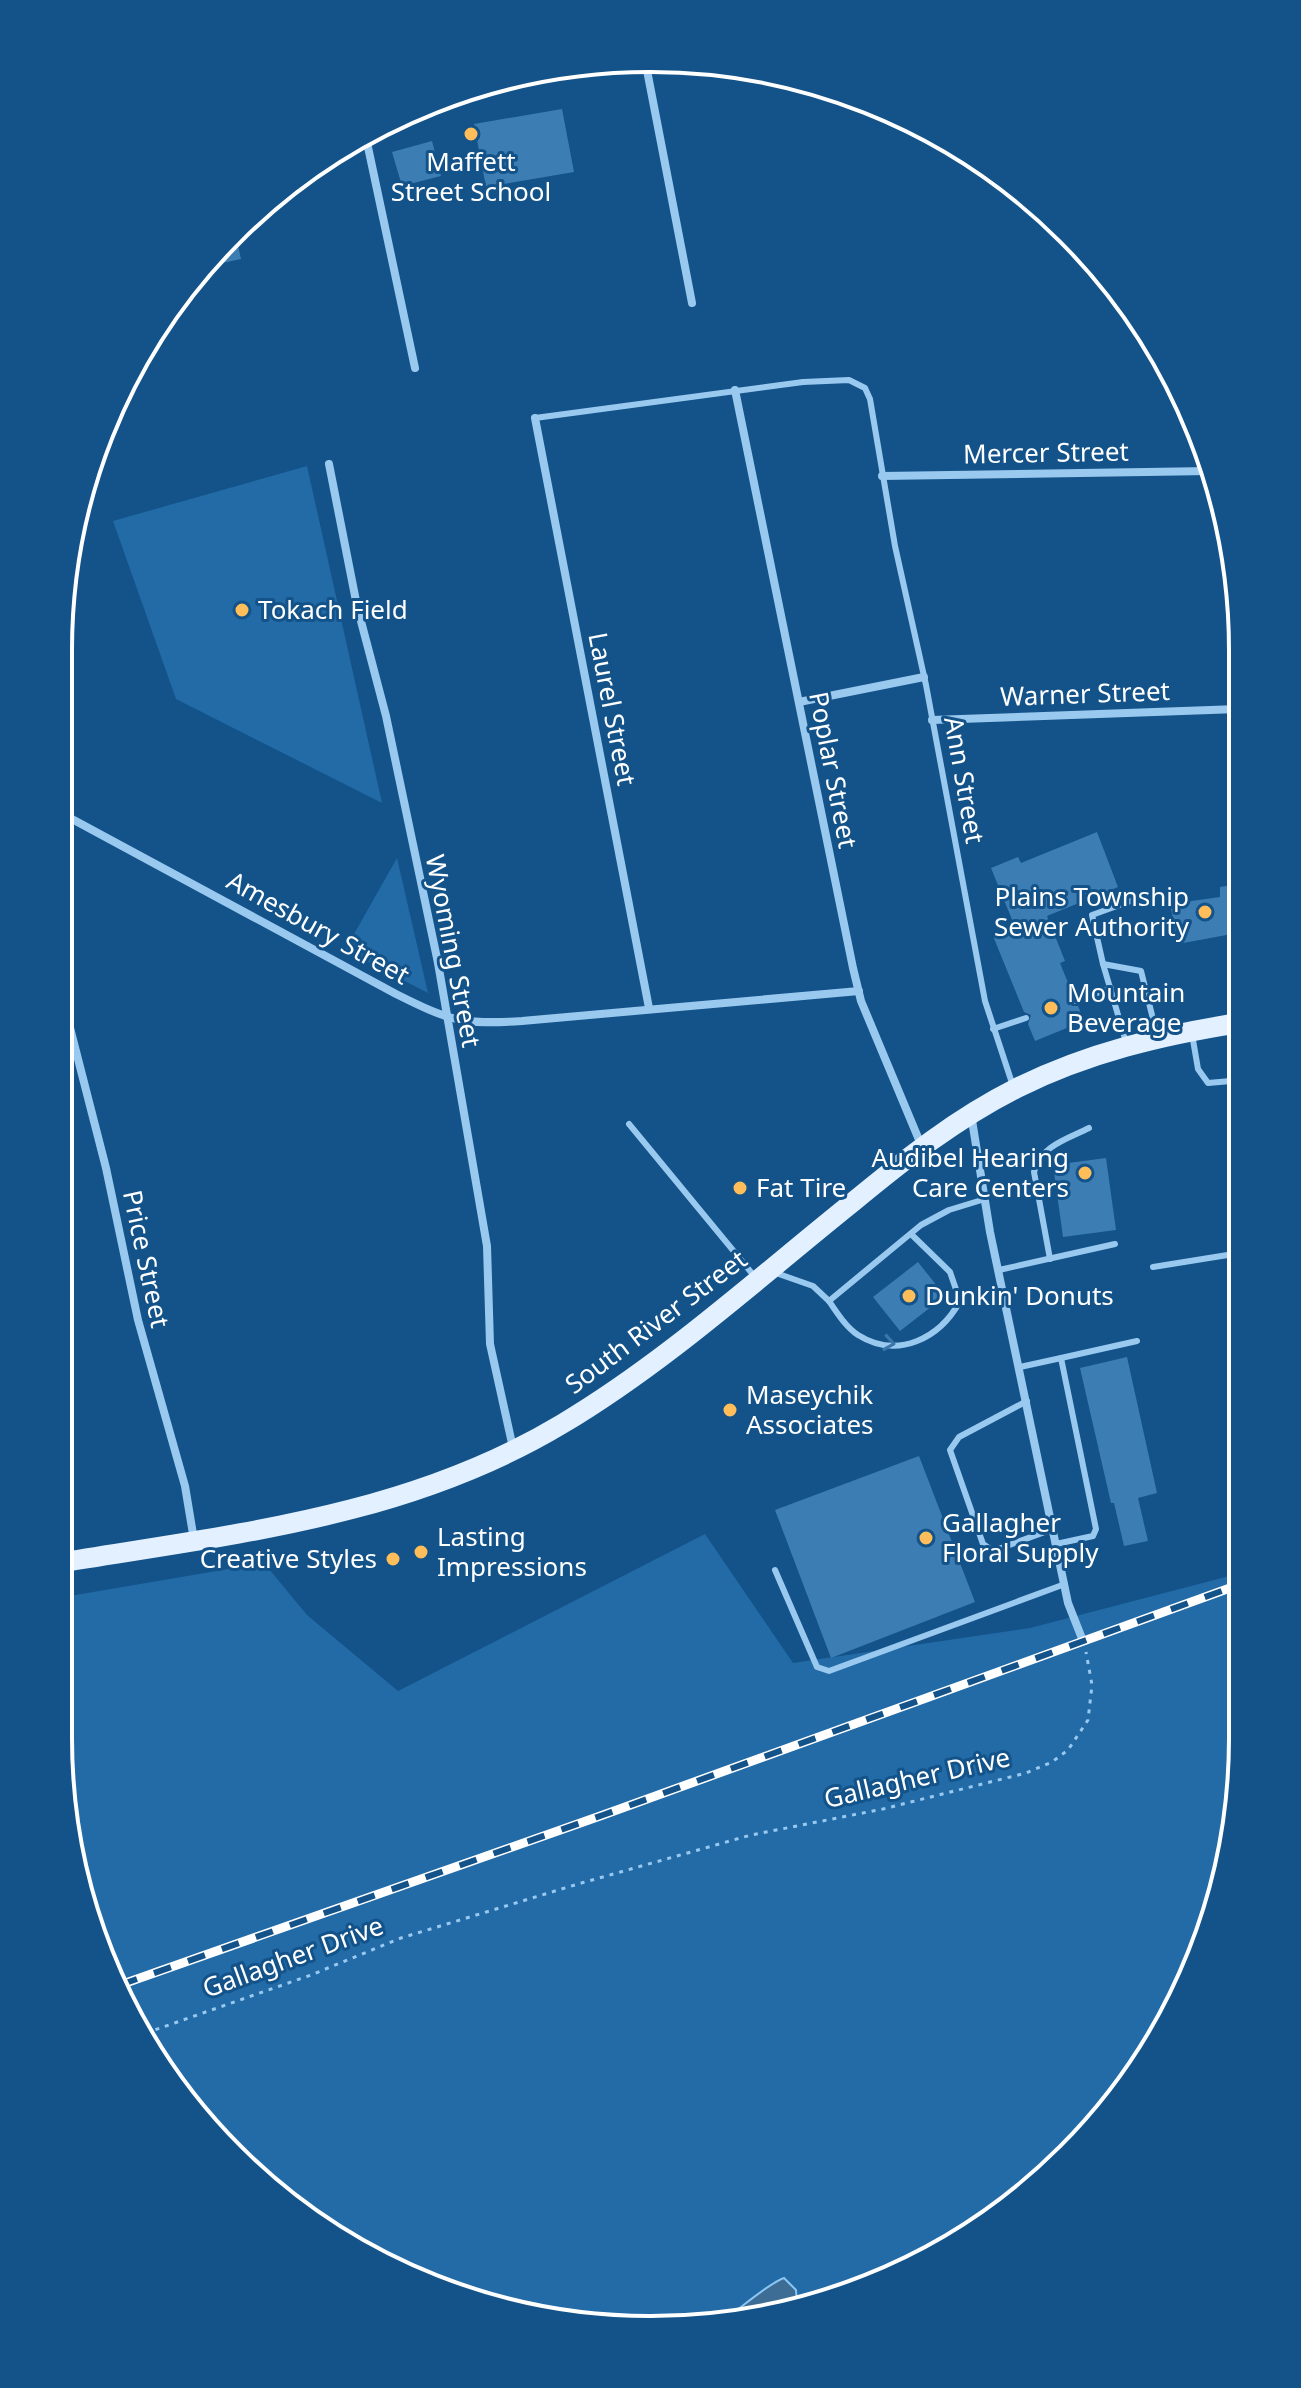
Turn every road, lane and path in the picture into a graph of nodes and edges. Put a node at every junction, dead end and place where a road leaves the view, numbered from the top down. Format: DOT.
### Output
graph roads {
  1 [pos="647,72"];
  2 [pos="368,146"];
  3 [pos="692,303"];
  4 [pos="415,368"];
  5 [pos="735,390"];
  6 [pos="535,418"];
  7 [pos="329,464"];
  8 [pos="1200,471"];
  9 [pos="882,476"];
  10 [pos="924,677"];
  11 [pos="799,702"];
  12 [pos="1229,709"];
  13 [pos="932,720"];
  14 [pos="72,819"];
  15 [pos="1139,898"];
  16 [pos="1103,964"];
  17 [pos="1111,988"];
  18 [pos="859,991"];
  19 [pos="1075,1001"];
  20 [pos="649,1008"];
  21 [pos="446,1018"];
  22 [pos="1026,1018"];
  23 [pos="1229,1025"];
  24 [pos="993,1029"];
  25 [pos="1192,1031"];
  26 [pos="1158,1038"];
  27 [pos="72,1041"];
  28 [pos="1128,1046"];
  29 [pos="1229,1081"];
  30 [pos="1014,1089"];
  31 [pos="971,1113"];
  32 [pos="629,1124"];
  33 [pos="1089,1128"];
  34 [pos="922,1148"];
  35 [pos="985,1199"];
  36 [pos="911,1234"];
  37 [pos="1115,1244"];
  38 [pos="1229,1255"];
  39 [pos="1050,1259"];
  40 [pos="1153,1267"];
  41 [pos="999,1270"];
  42 [pos="762,1275"];
  43 [pos="829,1301"];
  44 [pos="1137,1341"];
  45 [pos="1061,1358"];
  46 [pos="1020,1367"];
  47 [pos="1027,1401"];
  48 [pos="514,1450"];
  49 [pos="1053,1529"];
  50 [pos="194,1541"];
  51 [pos="1056,1544"];
  52 [pos="72,1561"];
  53 [pos="775,1570"];
  54 [pos="1065,1584"];
  55 [pos="1083,1641"];
  56 [pos="152,2031"];
  1 -- 3 [label="street"];
  2 -- 4 [label="street"];
  5 -- 6 [label="lane"];
  5 -- 9 [label="lane, Ann Street"];
  5 -- 11 [label="street, Poplar Street"];
  6 -- 20 [label="street, Laurel Street"];
  7 -- 21 [label="street, Wyoming Street"];
  8 -- 9 [label="street, Mercer Street"];
  9 -- 10 [label="lane, Ann Street"];
  10 -- 11 [label="street"];
  10 -- 13 [label="lane, Ann Street"];
  11 -- 18 [label="street, Poplar Street"];
  12 -- 13 [label="street, Warner Street"];
  13 -- 24 [label="lane, Ann Street"];
  14 -- 21 [label="street, Amesbury Street"];
  15 -- 16 [label="lane"];
  16 -- 17 [label="lane"];
  16 -- 26 [label="lane"];
  17 -- 19 [label="lane"];
  17 -- 28 [label="lane"];
  18 -- 20 [label="street, Amesbury Street"];
  18 -- 34 [label="street, Poplar Street"];
  20 -- 21 [label="street, Amesbury Street"];
  21 -- 48 [label="street, Wyoming Street"];
  22 -- 24 [label="lane"];
  23 -- 25 [label="main road, South River Street"];
  24 -- 30 [label="lane, Ann Street"];
  25 -- 26 [label="main road, South River Street"];
  25 -- 29 [label="lane"];
  26 -- 28 [label="main road, South River Street"];
  27 -- 50 [label="street, Price Street"];
  28 -- 30 [label="main road, South River Street"];
  30 -- 31 [label="main road, South River Street"];
  31 -- 34 [label="main road, South River Street"];
  31 -- 35 [label="street"];
  32 -- 42 [label="lane"];
  33 -- 39 [label="lane"];
  34 -- 42 [label="main road, South River Street"];
  35 -- 36 [label="lane"];
  35 -- 41 [label="street"];
  36 -- 43 [label="lane"];
  43 -- 36 [label="lane, one-way"];
  37 -- 39 [label="lane"];
  38 -- 40 [label="lane"];
  39 -- 41 [label="lane"];
  41 -- 46 [label="street"];
  42 -- 43 [label="lane"];
  42 -- 48 [label="main road, South River Street"];
  44 -- 45 [label="lane"];
  45 -- 46 [label="lane"];
  45 -- 51 [label="lane"];
  46 -- 47 [label="street"];
  47 -- 49 [label="street"];
  47 -- 49 [label="lane"];
  48 -- 50 [label="main road, South River Street"];
  49 -- 51 [label="street"];
  50 -- 52 [label="main road, South River Street"];
  51 -- 54 [label="street"];
  53 -- 54 [label="lane"];
  54 -- 55 [label="street"];
  55 -- 56 [label="path, Gallagher Drive"];
}
